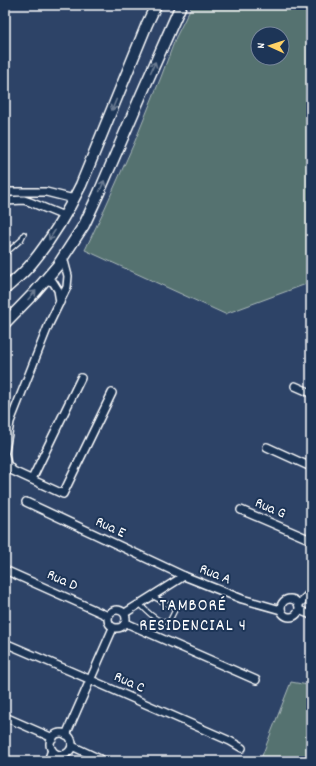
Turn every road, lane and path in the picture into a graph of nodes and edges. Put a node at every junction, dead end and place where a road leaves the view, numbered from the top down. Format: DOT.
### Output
graph roads {
  1 [pos="156,5"];
  2 [pos="181,5"];
  3 [pos="5,192"];
  4 [pos="34,192"];
  5 [pos="74,199"];
  6 [pos="24,200"];
  7 [pos="5,201"];
  8 [pos="64,216"];
  9 [pos="24,234"];
  10 [pos="5,254"];
  11 [pos="63,257"];
  12 [pos="44,280"];
  13 [pos="5,289"];
  14 [pos="60,302"];
  15 [pos="5,323"];
  16 [pos="81,378"];
  17 [pos="296,386"];
  18 [pos="311,393"];
  19 [pos="112,394"];
  20 [pos="267,447"];
  21 [pos="5,451"];
  22 [pos="5,455"];
  23 [pos="311,467"];
  24 [pos="32,480"];
  25 [pos="26,502"];
  26 [pos="241,510"];
  27 [pos="311,540"];
  28 [pos="5,570"];
  29 [pos="184,576"];
  30 [pos="311,590"];
  31 [pos="152,596"];
  32 [pos="140,604"];
  33 [pos="299,607"];
  34 [pos="281,610"];
  35 [pos="125,613"];
  36 [pos="311,615"];
  37 [pos="108,616"];
  38 [pos="126,623"];
  39 [pos="113,628"];
  40 [pos="5,643"];
  41 [pos="91,680"];
  42 [pos="256,680"];
  43 [pos="5,717"];
  44 [pos="66,734"];
  45 [pos="53,738"];
  46 [pos="72,746"];
  47 [pos="242,748"];
  48 [pos="52,750"];
  49 [pos="67,753"];
  50 [pos="48,761"];
  51 [pos="64,761"];
  52 [pos="104,761"];
  1 -- 5 [label="main road, one-way"];
  11 -- 2 [label="main road, one-way"];
  3 -- 4 [label="street"];
  4 -- 5 [label="street"];
  4 -- 6 [label="street"];
  5 -- 8 [label="main road"];
  6 -- 7 [label="street"];
  6 -- 8 [label="street"];
  8 -- 13 [label="main road, one-way"];
  9 -- 10 [label="lane"];
  11 -- 12 [label="main road"];
  11 -- 14 [label="street"];
  12 -- 14 [label="street"];
  15 -- 12 [label="main road, one-way"];
  14 -- 21 [label="street"];
  16 -- 24 [label="street"];
  17 -- 18 [label="street"];
  19 -- 24 [label="street"];
  20 -- 23 [label="street"];
  22 -- 24 [label="street"];
  25 -- 29 [label="street, Rua E"];
  26 -- 27 [label="street, Rua G"];
  28 -- 37 [label="street, Rua D"];
  29 -- 31 [label="street, Rua A"];
  29 -- 34 [label="street, Rua A"];
  30 -- 33 [label="street"];
  31 -- 32 [label="street, Rua A"];
  31 -- 32 [label="lane"];
  32 -- 35 [label="street, Rua A"];
  33 -- 34 [label="street"];
  33 -- 34 [label="street"];
  33 -- 36 [label="street"];
  35 -- 37 [label="street"];
  35 -- 38 [label="street"];
  37 -- 39 [label="street"];
  38 -- 39 [label="street"];
  38 -- 42 [label="street"];
  39 -- 41 [label="street"];
  40 -- 41 [label="street, Rua C"];
  41 -- 44 [label="street"];
  41 -- 47 [label="street, Rua C"];
  43 -- 45 [label="street"];
  44 -- 45 [label="street"];
  44 -- 46 [label="street"];
  45 -- 48 [label="street"];
  46 -- 49 [label="street"];
  46 -- 52 [label="street"];
  48 -- 49 [label="street"];
  48 -- 50 [label="street"];
  49 -- 51 [label="street"];
}
